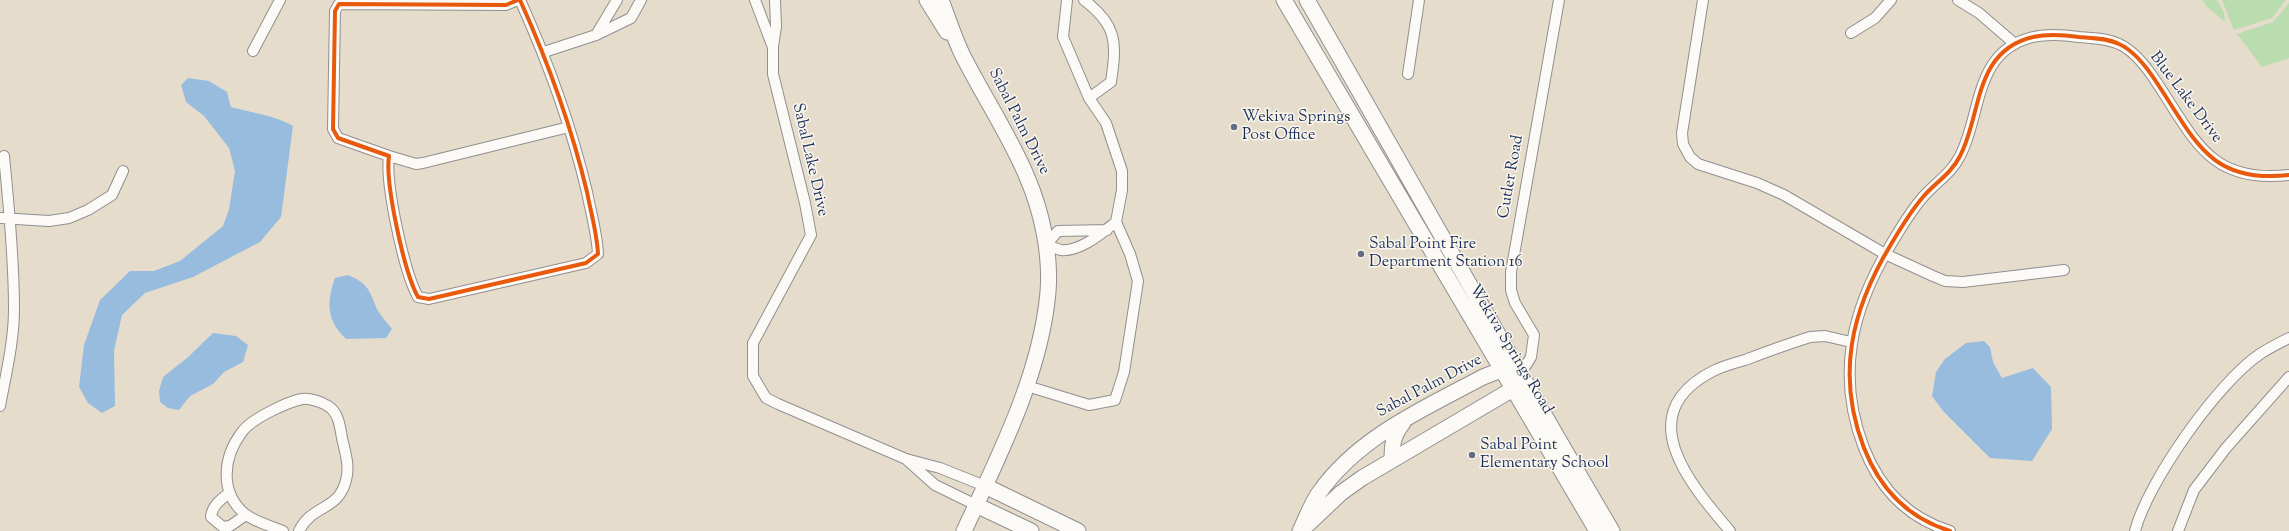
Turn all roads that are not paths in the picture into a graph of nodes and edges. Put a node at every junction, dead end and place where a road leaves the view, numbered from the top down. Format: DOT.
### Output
graph roads {
  1 [pos="280,0"];
  2 [pos="519,0"];
  3 [pos="616,0"];
  4 [pos="641,0"];
  5 [pos="755,0"];
  6 [pos="775,0"];
  7 [pos="927,0"];
  8 [pos="941,0"];
  9 [pos="1067,0"];
  10 [pos="1084,0"];
  11 [pos="1284,0"];
  12 [pos="1307,0"];
  13 [pos="1419,0"];
  14 [pos="1559,0"];
  15 [pos="1703,0"];
  16 [pos="1891,0"];
  17 [pos="1958,0"];
  18 [pos="1851,33"];
  19 [pos="596,35"];
  20 [pos="2015,44"];
  21 [pos="773,46"];
  22 [pos="253,51"];
  23 [pos="544,52"];
  24 [pos="962,52"];
  25 [pos="1408,74"];
  26 [pos="1089,98"];
  27 [pos="1376,120"];
  28 [pos="569,127"];
  29 [pos="1362,129"];
  30 [pos="4,156"];
  31 [pos="389,156"];
  32 [pos="124,171"];
  33 [pos="2289,175"];
  34 [pos="5,219"];
  35 [pos="1116,222"];
  36 [pos="1438,226"];
  37 [pos="1107,230"];
  38 [pos="1422,235"];
  39 [pos="1046,245"];
  40 [pos="1886,254"];
  41 [pos="2064,270"];
  42 [pos="2289,338"];
  43 [pos="1851,342"];
  44 [pos="0,345"];
  45 [pos="11,346"];
  46 [pos="1490,350"];
  47 [pos="1501,370"];
  48 [pos="1520,375"];
  49 [pos="1483,377"];
  50 [pos="2289,377"];
  51 [pos="1027,386"];
  52 [pos="1512,389"];
  53 [pos="0,406"];
  54 [pos="1405,420"];
  55 [pos="906,459"];
  56 [pos="1392,460"];
  57 [pos="985,486"];
  58 [pos="229,493"];
  59 [pos="976,505"];
  60 [pos="246,515"];
  61 [pos="283,531"];
  62 [pos="299,531"];
  63 [pos="964,531"];
  64 [pos="1031,531"];
  65 [pos="1078,531"];
  66 [pos="1301,531"];
  67 [pos="1597,531"];
  68 [pos="1612,531"];
  69 [pos="1730,531"];
  70 [pos="1950,531"];
  71 [pos="2135,531"];
  72 [pos="2178,531"];
  1 -- 22 [label="street"];
  2 -- 23 [label="street"];
  2 -- 31 [label="street"];
  3 -- 19 [label="street"];
  4 -- 19 [label="street"];
  5 -- 21 [label="street, Sabal Lake Drive"];
  6 -- 21 [label="street, Sabal Lake Drive"];
  7 -- 24 [label="street, Sabal Palm Drive"];
  8 -- 24 [label="street, Sabal Palm Drive"];
  9 -- 26 [label="street"];
  10 -- 26 [label="street"];
  11 -- 29 [label="street, Wekiva Springs Road"];
  12 -- 27 [label="street, Wekiva Springs Road"];
  13 -- 25 [label="street"];
  14 -- 48 [label="street, Cutler Road"];
  15 -- 40 [label="street"];
  16 -- 18 [label="street"];
  17 -- 20 [label="street"];
  19 -- 23 [label="street"];
  20 -- 33 [label="street, Blue Lake Drive"];
  20 -- 40 [label="street, Blue Lake Drive"];
  21 -- 55 [label="street, Sabal Lake Drive"];
  23 -- 28 [label="street"];
  24 -- 39 [label="street, Sabal Palm Drive"];
  26 -- 35 [label="street"];
  27 -- 29 [label="street"];
  27 -- 36 [label="street, Wekiva Springs Road"];
  28 -- 31 [label="street"];
  28 -- 31 [label="street"];
  29 -- 38 [label="street, Wekiva Springs Road"];
  30 -- 34 [label="street"];
  32 -- 34 [label="street"];
  34 -- 45 [label="street"];
  35 -- 37 [label="street"];
  35 -- 51 [label="street"];
  36 -- 38 [label="street"];
  36 -- 48 [label="street, Wekiva Springs Road"];
  37 -- 39 [label="street"];
  37 -- 39 [label="street"];
  38 -- 46 [label="street, Wekiva Springs Road"];
  39 -- 51 [label="street, Sabal Palm Drive"];
  40 -- 41 [label="street"];
  40 -- 43 [label="street, Blue Lake Drive"];
  42 -- 71 [label="street"];
  43 -- 69 [label="street"];
  43 -- 70 [label="street, Blue Lake Drive"];
  44 -- 45 [label="street"];
  45 -- 53 [label="street"];
  46 -- 47 [label="street, Wekiva Springs Road"];
  46 -- 49 [label="street"];
  47 -- 48 [label="street, Sabal Palm Drive"];
  47 -- 49 [label="street, Sabal Palm Drive"];
  47 -- 52 [label="street, Wekiva Springs Road"];
  48 -- 52 [label="street, Sabal Palm Drive"];
  48 -- 68 [label="street, Wekiva Springs Road"];
  49 -- 54 [label="street, Sabal Palm Drive"];
  50 -- 72 [label="street"];
  51 -- 57 [label="street, Sabal Palm Drive"];
  52 -- 56 [label="street, Sabal Palm Drive"];
  52 -- 67 [label="street, Wekiva Springs Road"];
  54 -- 56 [label="street"];
  54 -- 66 [label="street, Sabal Palm Drive"];
  55 -- 57 [label="street, Sabal Lake Drive"];
  55 -- 59 [label="street, Sabal Lake Drive"];
  56 -- 66 [label="street, Sabal Palm Drive"];
  57 -- 59 [label="street, Sabal Palm Drive"];
  57 -- 65 [label="street"];
  58 -- 60 [label="street"];
  58 -- 60 [label="street"];
  58 -- 62 [label="street"];
  59 -- 63 [label="street, Sabal Palm Drive"];
  59 -- 64 [label="street"];
  60 -- 61 [label="street"];
}
